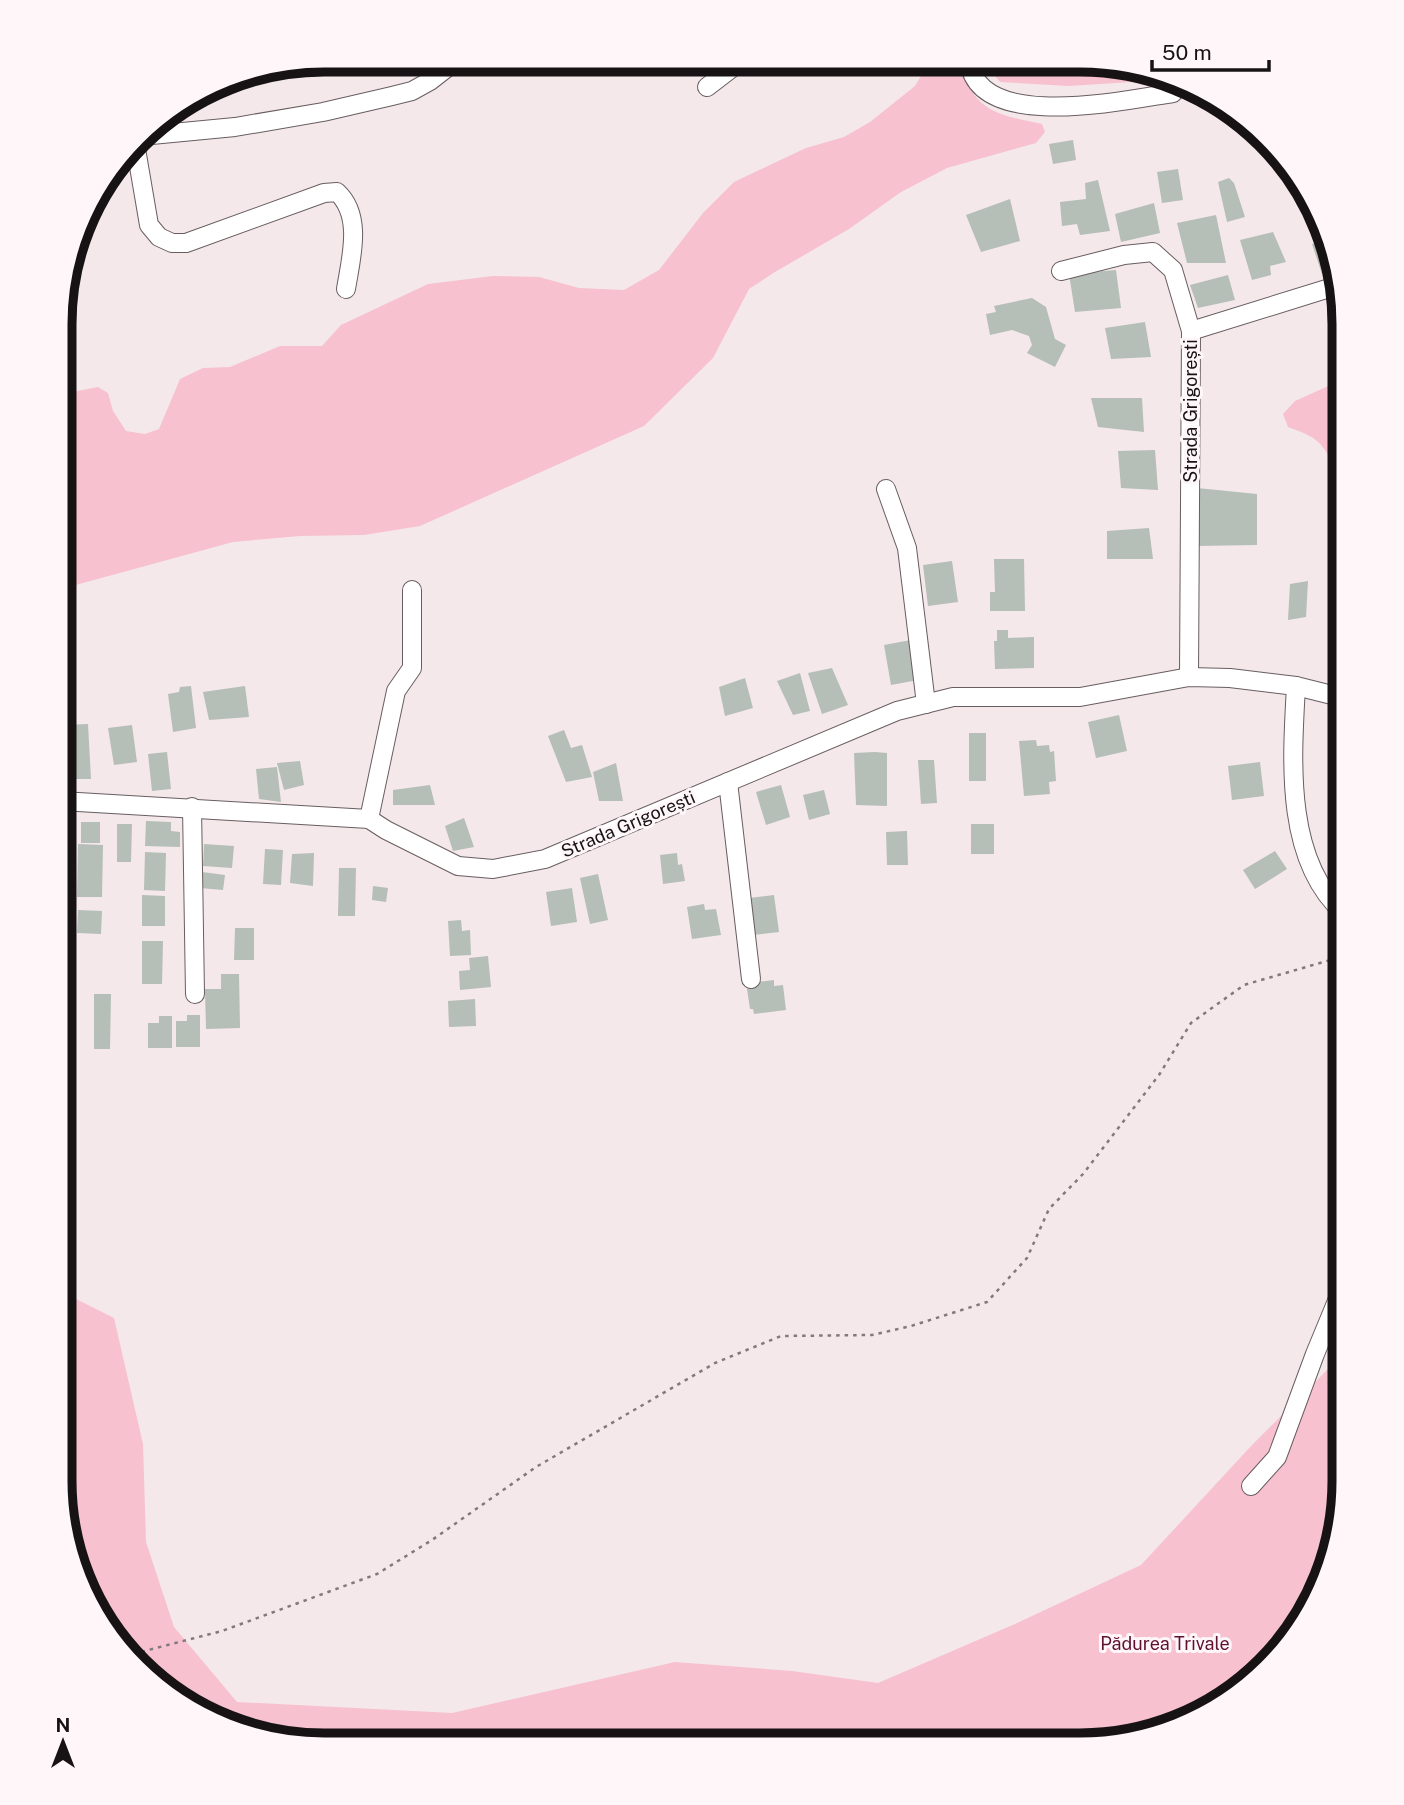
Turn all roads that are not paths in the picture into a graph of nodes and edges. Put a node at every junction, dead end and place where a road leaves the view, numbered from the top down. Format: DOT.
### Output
graph roads {
  1 [pos="442,72"];
  2 [pos="727,72"];
  3 [pos="972,72"];
  4 [pos="707,87"];
  5 [pos="1173,93"];
  6 [pos="158,134"];
  7 [pos="137,155"];
  8 [pos="1061,271"];
  9 [pos="1329,288"];
  10 [pos="346,289"];
  11 [pos="1191,331"];
  12 [pos="886,489"];
  13 [pos="412,590"];
  14 [pos="1189,677"];
  15 [pos="1296,686"];
  16 [pos="1332,695"];
  17 [pos="926,704"];
  18 [pos="728,782"];
  19 [pos="72,802"];
  20 [pos="192,807"];
  21 [pos="369,819"];
  22 [pos="1332,898"];
  23 [pos="751,979"];
  24 [pos="195,995"];
  25 [pos="1332,1313"];
  26 [pos="1251,1486"];
  1 -- 6 [label="street"];
  2 -- 4 [label="street"];
  3 -- 5 [label="street"];
  7 -- 10 [label="street"];
  8 -- 11 [label="street, Strada Grigorești"];
  9 -- 11 [label="street"];
  11 -- 14 [label="street, Strada Grigorești"];
  12 -- 17 [label="street"];
  13 -- 21 [label="street"];
  14 -- 15 [label="street, Strada Grigorești"];
  14 -- 17 [label="street, Strada Grigorești"];
  15 -- 16 [label="street, Strada Grigorești"];
  15 -- 22 [label="street"];
  17 -- 18 [label="street, Strada Grigorești"];
  18 -- 21 [label="street, Strada Grigorești"];
  18 -- 23 [label="street"];
  19 -- 20 [label="street, Strada Grigorești"];
  20 -- 21 [label="street, Strada Grigorești"];
  20 -- 24 [label="street"];
  25 -- 26 [label="street"];
}
